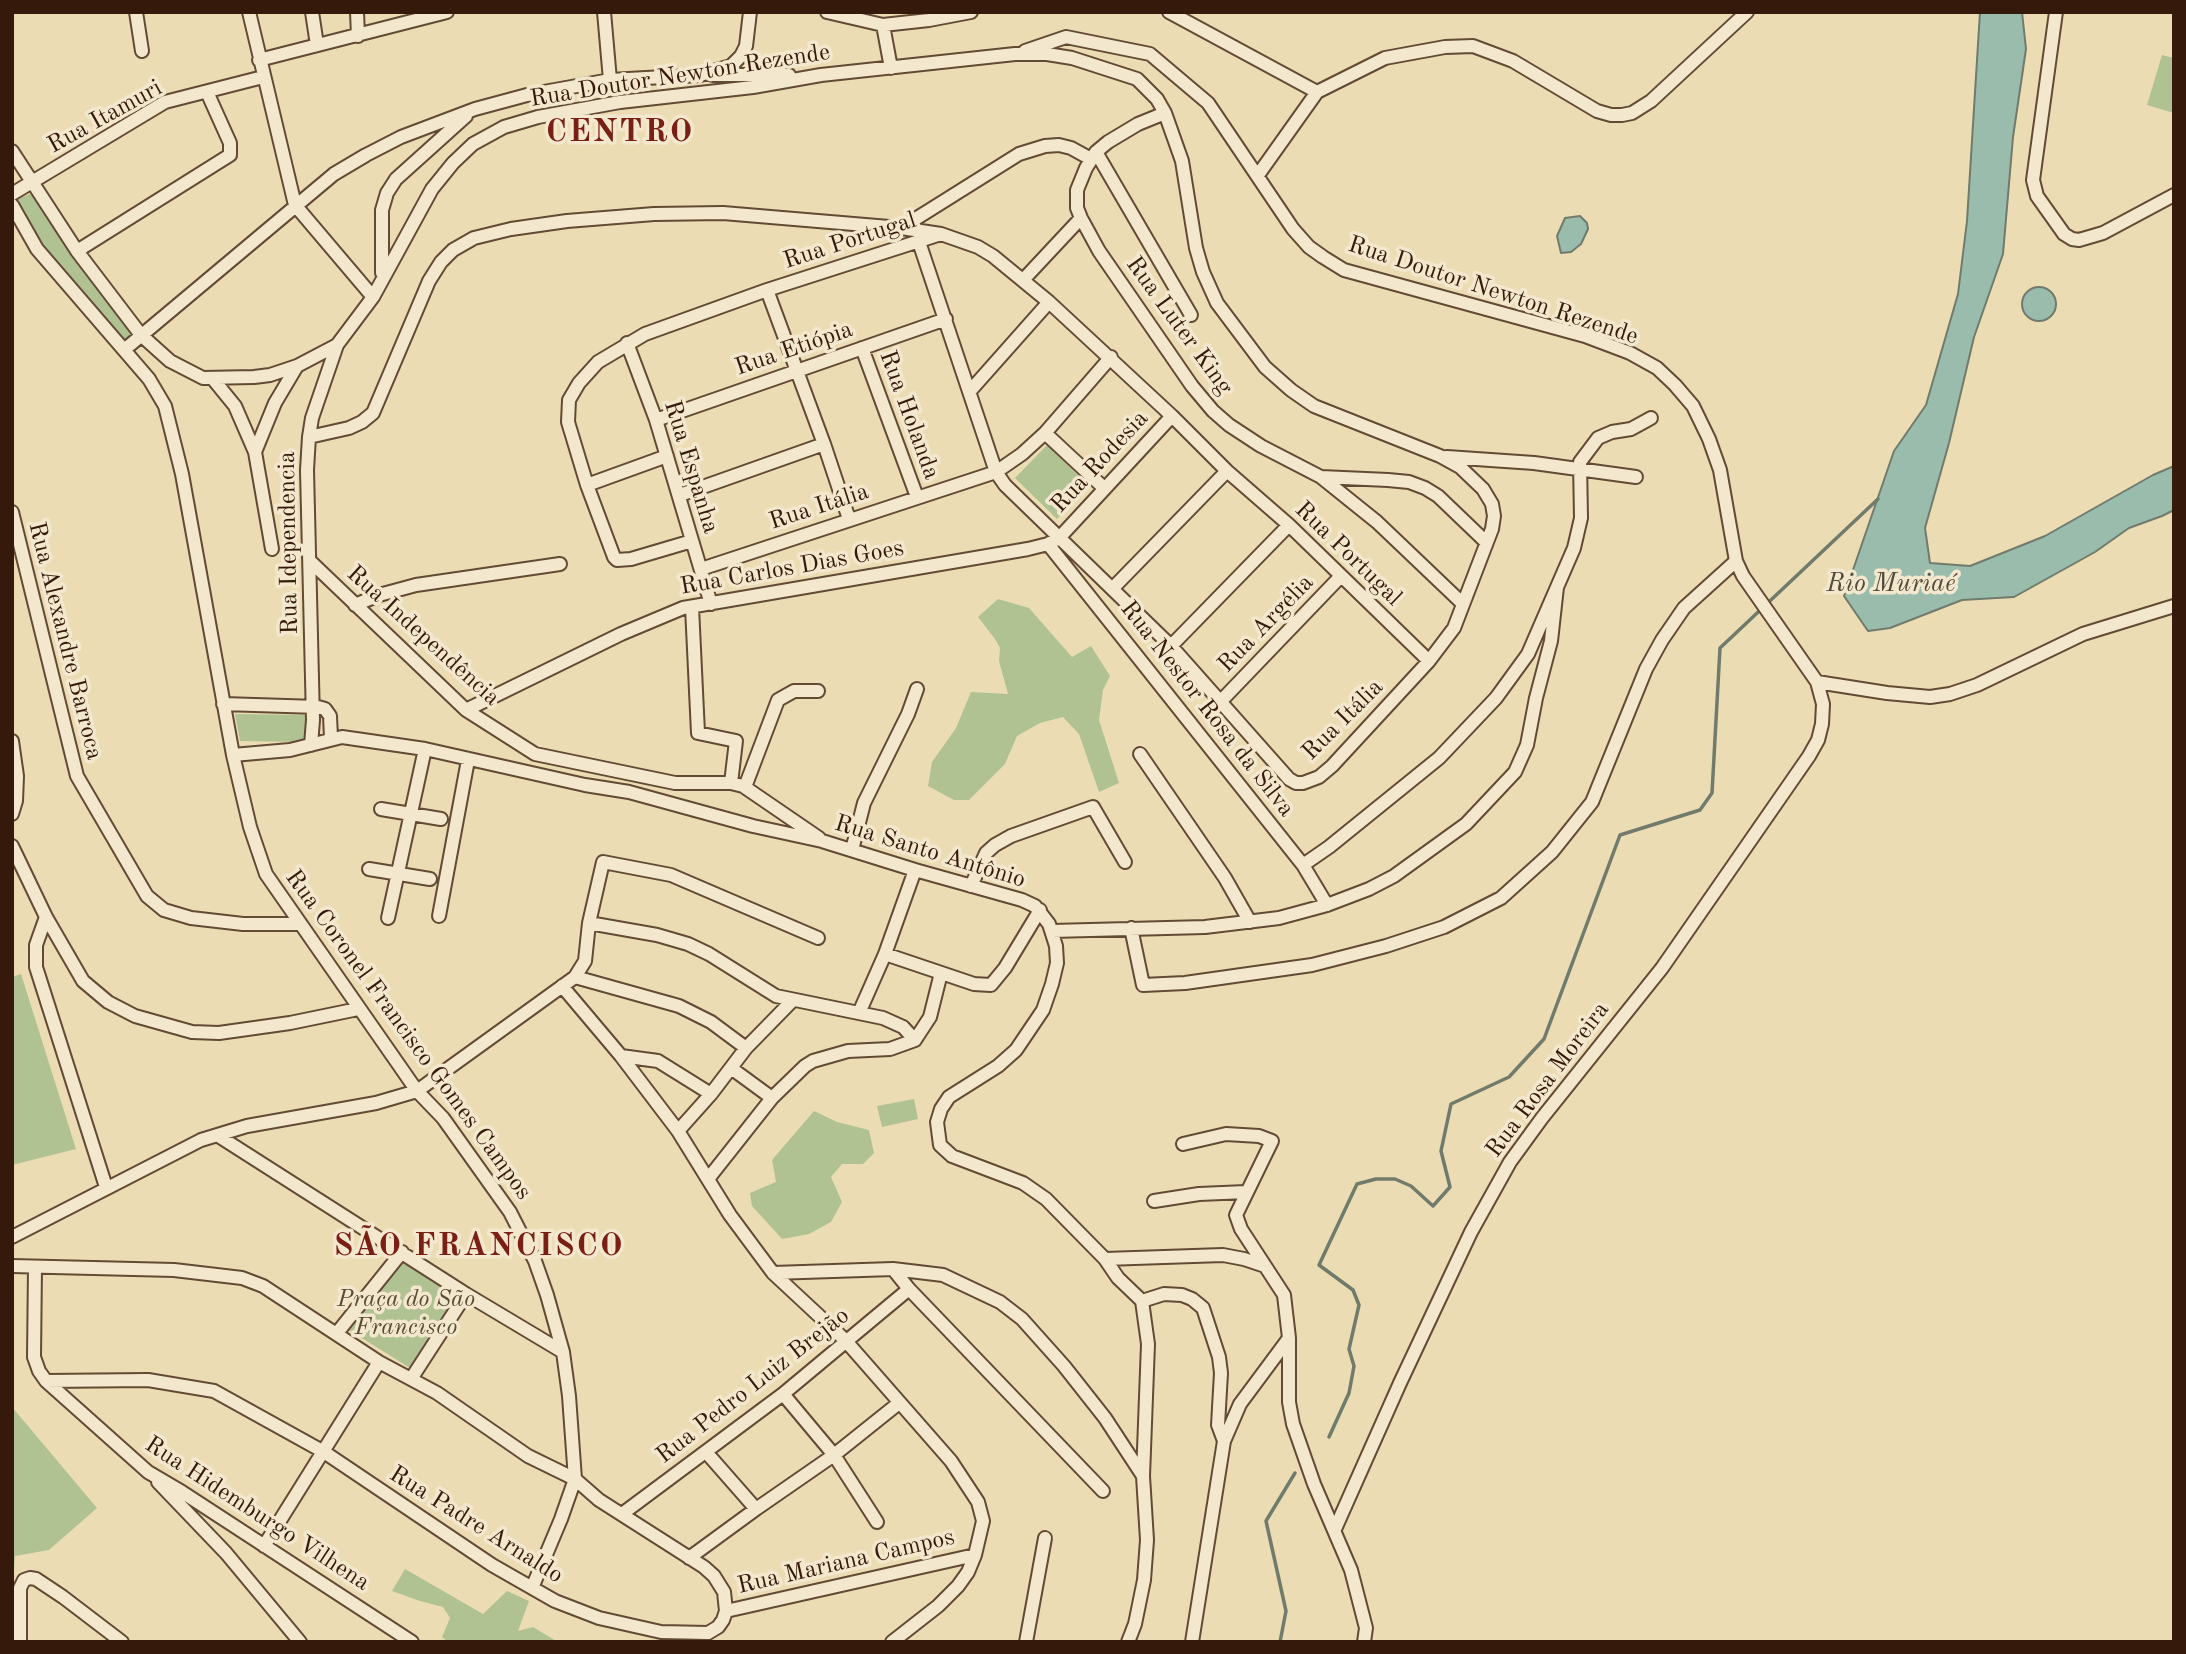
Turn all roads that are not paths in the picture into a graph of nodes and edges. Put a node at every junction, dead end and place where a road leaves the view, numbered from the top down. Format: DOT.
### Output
graph roads {
  1 [pos="136,12"];
  2 [pos="250,12"];
  3 [pos="313,12"];
  4 [pos="357,12"];
  5 [pos="447,12"];
  6 [pos="604,12"];
  7 [pos="750,12"];
  8 [pos="827,12"];
  9 [pos="971,12"];
  10 [pos="1169,12"];
  11 [pos="1747,12"];
  12 [pos="2056,12"];
  13 [pos="883,25"];
  14 [pos="358,36"];
  15 [pos="317,45"];
  16 [pos="142,51"];
  17 [pos="1014,54"];
  18 [pos="259,60"];
  19 [pos="891,68"];
  20 [pos="700,75"];
  21 [pos="821,75"];
  22 [pos="264,77"];
  23 [pos="610,80"];
  24 [pos="207,92"];
  25 [pos="1317,92"];
  26 [pos="475,109"];
  27 [pos="1165,113"];
  28 [pos="12,151"];
  29 [pos="1093,156"];
  30 [pos="1258,175"];
  31 [pos="33,182"];
  32 [pos="12,194"];
  33 [pos="2174,195"];
  34 [pos="12,205"];
  35 [pos="295,205"];
  36 [pos="1081,218"];
  37 [pos="901,228"];
  38 [pos="941,234"];
  39 [pos="919,242"];
  40 [pos="77,251"];
  41 [pos="382,276"];
  42 [pos="1024,279"];
  43 [pos="767,290"];
  44 [pos="373,297"];
  45 [pos="1049,302"];
  46 [pos="1191,315"];
  47 [pos="946,319"];
  48 [pos="141,335"];
  49 [pos="627,343"];
  50 [pos="337,345"];
  51 [pos="862,348"];
  52 [pos="124,350"];
  53 [pos="1111,357"];
  54 [pos="297,366"];
  55 [pos="796,371"];
  56 [pos="213,379"];
  57 [pos="970,391"];
  58 [pos="1172,415"];
  59 [pos="1651,418"];
  60 [pos="656,420"];
  61 [pos="1045,433"];
  62 [pos="309,437"];
  63 [pos="824,444"];
  64 [pos="256,452"];
  65 [pos="667,456"];
  66 [pos="1440,456"];
  67 [pos="1578,468"];
  68 [pos="1227,471"];
  69 [pos="996,472"];
  70 [pos="1321,477"];
  71 [pos="1636,477"];
  72 [pos="587,485"];
  73 [pos="1104,488"];
  74 [pos="680,495"];
  75 [pos="917,497"];
  76 [pos="12,512"];
  77 [pos="849,519"];
  78 [pos="1289,525"];
  79 [pos="1054,540"];
  80 [pos="692,541"];
  81 [pos="1486,542"];
  82 [pos="272,549"];
  83 [pos="310,561"];
  84 [pos="1736,561"];
  85 [pos="560,564"];
  86 [pos="701,569"];
  87 [pos="1341,576"];
  88 [pos="1557,586"];
  89 [pos="1112,588"];
  90 [pos="1462,603"];
  91 [pos="711,604"];
  92 [pos="355,605"];
  93 [pos="2174,606"];
  94 [pos="692,607"];
  95 [pos="1171,646"];
  96 [pos="1429,661"];
  97 [pos="1817,682"];
  98 [pos="917,689"];
  99 [pos="818,691"];
  100 [pos="1221,701"];
  101 [pos="223,704"];
  102 [pos="312,706"];
  103 [pos="466,709"];
  104 [pos="331,738"];
  105 [pos="12,741"];
  106 [pos="311,746"];
  107 [pos="425,749"];
  108 [pos="1140,754"];
  109 [pos="233,755"];
  110 [pos="468,760"];
  111 [pos="731,783"];
  112 [pos="745,787"];
  113 [pos="14,801"];
  114 [pos="381,809"];
  115 [pos="781,811"];
  116 [pos="12,814"];
  117 [pos="410,814"];
  118 [pos="441,819"];
  119 [pos="772,830"];
  120 [pos="822,841"];
  121 [pos="12,846"];
  122 [pos="852,850"];
  123 [pos="1125,862"];
  124 [pos="1303,865"];
  125 [pos="369,869"];
  126 [pos="915,870"];
  127 [pos="399,873"];
  128 [pos="430,879"];
  129 [pos="971,886"];
  130 [pos="1328,905"];
  131 [pos="1040,910"];
  132 [pos="439,916"];
  133 [pos="46,917"];
  134 [pos="388,918"];
  135 [pos="1250,922"];
  136 [pos="589,923"];
  137 [pos="300,924"];
  138 [pos="1131,928"];
  139 [pos="1052,931"];
  140 [pos="818,938"];
  141 [pos="885,954"];
  142 [pos="941,974"];
  143 [pos="576,977"];
  144 [pos="562,986"];
  145 [pos="792,1001"];
  146 [pos="358,1009"];
  147 [pos="859,1013"];
  148 [pos="915,1040"];
  149 [pos="746,1048"];
  150 [pos="621,1056"];
  151 [pos="731,1068"];
  152 [pos="417,1091"];
  153 [pos="712,1094"];
  154 [pos="772,1098"];
  155 [pos="678,1130"];
  156 [pos="217,1135"];
  157 [pos="1183,1144"];
  158 [pos="708,1179"];
  159 [pos="106,1187"];
  160 [pos="1246,1192"];
  161 [pos="1154,1201"];
  162 [pos="12,1237"];
  163 [pos="402,1252"];
  164 [pos="1105,1259"];
  165 [pos="12,1266"];
  166 [pos="1265,1266"];
  167 [pos="35,1267"];
  168 [pos="893,1269"];
  169 [pos="773,1273"];
  170 [pos="909,1289"];
  171 [pos="466,1294"];
  172 [pos="1142,1301"];
  173 [pos="337,1333"];
  174 [pos="1289,1338"];
  175 [pos="845,1340"];
  176 [pos="563,1352"];
  177 [pos="379,1362"];
  178 [pos="411,1379"];
  179 [pos="46,1381"];
  180 [pos="783,1394"];
  181 [pos="899,1403"];
  182 [pos="1224,1441"];
  183 [pos="324,1452"];
  184 [pos="706,1452"];
  185 [pos="834,1455"];
  186 [pos="148,1472"];
  187 [pos="1143,1476"];
  188 [pos="575,1479"];
  189 [pos="1103,1491"];
  190 [pos="756,1509"];
  191 [pos="622,1514"];
  192 [pos="877,1522"];
  193 [pos="1335,1529"];
  194 [pos="1045,1538"];
  195 [pos="264,1546"];
  196 [pos="975,1555"];
  197 [pos="689,1558"];
  198 [pos="532,1588"];
  199 [pos="726,1611"];
  200 [pos="20,1642"];
  201 [pos="122,1642"];
  202 [pos="300,1642"];
  203 [pos="412,1642"];
  204 [pos="892,1642"];
  205 [pos="1026,1642"];
  206 [pos="1128,1642"];
  207 [pos="1192,1642"];
  208 [pos="1364,1642"];
  1 -- 16 [label="street"];
  2 -- 18 [label="street"];
  3 -- 15 [label="street"];
  4 -- 14 [label="street"];
  5 -- 14 [label="street"];
  6 -- 23 [label="street"];
  7 -- 20 [label="street"];
  8 -- 13 [label="street"];
  9 -- 13 [label="street"];
  10 -- 25 [label="street"];
  11 -- 25 [label="street"];
  12 -- 33 [label="street"];
  13 -- 19 [label="street"];
  14 -- 15 [label="street"];
  15 -- 18 [label="street"];
  17 -- 19 [label="street, Rua Doutor Newton Rezende"];
  17 -- 27 [label="street, Rua Doutor Newton Rezende"];
  17 -- 30 [label="street, Rua Doutor Newton Rezende"];
  18 -- 22 [label="street"];
  19 -- 21 [label="street, Rua Doutor Newton Rezende"];
  20 -- 21 [label="street"];
  20 -- 23 [label="street"];
  21 -- 41 [label="street, Rua Doutor Newton Rezende"];
  22 -- 24 [label="street, Rua Itamuri"];
  22 -- 35 [label="street"];
  23 -- 26 [label="street"];
  24 -- 31 [label="street, Rua Itamuri"];
  24 -- 40 [label="street"];
  25 -- 30 [label="street"];
  26 -- 35 [label="street"];
  26 -- 41 [label="street"];
  27 -- 29 [label="street"];
  27 -- 66 [label="street, Rua Itália"];
  28 -- 31 [label="street"];
  29 -- 36 [label="street, Rua Luter King"];
  29 -- 37 [label="street"];
  29 -- 46 [label="street"];
  30 -- 84 [label="street, Rua Doutor Newton Rezende"];
  31 -- 32 [label="street, Rua Itamuri"];
  31 -- 40 [label="street"];
  34 -- 52 [label="street, Rua Coronel Francisco Gomes Campos"];
  35 -- 44 [label="street"];
  35 -- 48 [label="street"];
  36 -- 42 [label="street"];
  36 -- 70 [label="street, Rua Luter King"];
  37 -- 38 [label="street"];
  37 -- 62 [label="street"];
  38 -- 39 [label="street, Rua Portugal"];
  38 -- 42 [label="street, Rua Portugal"];
  39 -- 43 [label="street, Rua Portugal"];
  39 -- 47 [label="street"];
  40 -- 48 [label="street"];
  41 -- 44 [label="street, Rua Doutor Newton Rezende"];
  42 -- 45 [label="street, Rua Portugal"];
  43 -- 49 [label="street, Rua Portugal"];
  43 -- 55 [label="street"];
  44 -- 50 [label="street, Rua Doutor Newton Rezende"];
  45 -- 53 [label="street, Rua Portugal"];
  45 -- 57 [label="street"];
  47 -- 51 [label="street, Rua Etiópia"];
  47 -- 57 [label="street"];
  48 -- 52 [label="street"];
  48 -- 56 [label="street"];
  49 -- 60 [label="street, Rua Espanha"];
  49 -- 72 [label="street, Rua Portugal"];
  50 -- 54 [label="street"];
  50 -- 62 [label="street, Rua Idependencia"];
  51 -- 55 [label="street, Rua Etiópia"];
  51 -- 75 [label="street, Rua Holanda"];
  52 -- 101 [label="street, Rua Coronel Francisco Gomes Campos"];
  53 -- 58 [label="street, Rua Portugal"];
  53 -- 61 [label="street"];
  54 -- 56 [label="street"];
  54 -- 64 [label="street"];
  55 -- 60 [label="street, Rua Etiópia"];
  55 -- 63 [label="street"];
  56 -- 64 [label="street"];
  57 -- 69 [label="street"];
  58 -- 68 [label="street, Rua Portugal"];
  58 -- 73 [label="street, Rua Rodesia"];
  59 -- 67 [label="street"];
  60 -- 65 [label="street, Rua Espanha"];
  61 -- 69 [label="street"];
  61 -- 73 [label="street"];
  62 -- 83 [label="street, Rua Idependencia"];
  63 -- 74 [label="street"];
  63 -- 77 [label="street"];
  64 -- 82 [label="street"];
  65 -- 72 [label="street"];
  65 -- 74 [label="street, Rua Espanha"];
  66 -- 67 [label="street"];
  66 -- 81 [label="street, Rua Itália"];
  67 -- 71 [label="street"];
  67 -- 88 [label="street"];
  68 -- 78 [label="street, Rua Portugal"];
  68 -- 89 [label="street"];
  69 -- 75 [label="street, Rua Itália"];
  69 -- 79 [label="street, Rua Itália"];
  70 -- 81 [label="street, Rua Luter King"];
  70 -- 90 [label="street, Rua Luter King"];
  72 -- 80 [label="street, Rua Portugal"];
  73 -- 79 [label="street, Rua Rodesia"];
  74 -- 80 [label="street, Rua Espanha"];
  75 -- 77 [label="street, Rua Itália"];
  76 -- 137 [label="street, Rua Alexandre Barroca"];
  77 -- 86 [label="street, Rua Itália"];
  78 -- 87 [label="street, Rua Portugal"];
  78 -- 95 [label="street"];
  79 -- 89 [label="street, Rua Itália"];
  79 -- 91 [label="street, Rua Carlos Dias Goes"];
  79 -- 124 [label="street, Rua Nestor Rosa da Silva"];
  80 -- 86 [label="street, Rua Espanha"];
  81 -- 90 [label="street, Rua Itália"];
  83 -- 92 [label="street, Rua Independência"];
  83 -- 102 [label="street, Rua Idependencia"];
  84 -- 97 [label="street, Rua Doutor Newton Rezende"];
  84 -- 138 [label="street"];
  85 -- 92 [label="street"];
  86 -- 91 [label="street, Rua Espanha"];
  87 -- 96 [label="street, Rua Portugal"];
  87 -- 100 [label="street, Rua Argélia"];
  88 -- 124 [label="street"];
  88 -- 130 [label="street"];
  89 -- 95 [label="street, Rua Itália"];
  90 -- 96 [label="street, Rua Itália"];
  91 -- 94 [label="street, Rua Carlos Dias Goes"];
  92 -- 103 [label="street, Rua Independência"];
  93 -- 97 [label="street"];
  94 -- 103 [label="street, Rua Carlos Dias Goes"];
  94 -- 111 [label="street"];
  95 -- 100 [label="street, Rua Itália"];
  96 -- 100 [label="street, Rua Itália"];
  97 -- 193 [label="street, Rua Rosa Moreira"];
  98 -- 122 [label="street"];
  99 -- 112 [label="street"];
  101 -- 102 [label="street"];
  101 -- 109 [label="street, Rua Coronel Francisco Gomes Campos"];
  102 -- 104 [label="street"];
  102 -- 106 [label="street, Rua Idependencia"];
  103 -- 111 [label="street, Rua Independência"];
  104 -- 106 [label="street"];
  104 -- 107 [label="street, Rua Santo Antônio"];
  105 -- 113 [label="street"];
  106 -- 109 [label="street"];
  107 -- 110 [label="street, Rua Santo Antônio"];
  107 -- 117 [label="street"];
  108 -- 135 [label="street"];
  109 -- 137 [label="street, Rua Coronel Francisco Gomes Campos"];
  110 -- 119 [label="street, Rua Santo Antônio"];
  110 -- 132 [label="street"];
  111 -- 112 [label="street, Rua Independência"];
  112 -- 115 [label="street, Rua Independência"];
  113 -- 116 [label="street"];
  114 -- 117 [label="street"];
  115 -- 119 [label="street"];
  115 -- 120 [label="street, Rua Independência"];
  117 -- 118 [label="street"];
  117 -- 127 [label="street"];
  119 -- 120 [label="street, Rua Santo Antônio"];
  120 -- 122 [label="street, Rua Santo Antônio"];
  121 -- 133 [label="street"];
  122 -- 126 [label="street, Rua Santo Antônio"];
  123 -- 129 [label="street"];
  124 -- 130 [label="street, Rua Nestor Rosa da Silva"];
  125 -- 127 [label="street"];
  126 -- 129 [label="street, Rua Santo Antônio"];
  126 -- 141 [label="street"];
  127 -- 128 [label="street"];
  127 -- 134 [label="street"];
  129 -- 131 [label="street, Rua Santo Antônio"];
  130 -- 135 [label="street"];
  131 -- 139 [label="street, Rua Santo Antônio"];
  131 -- 142 [label="street"];
  133 -- 146 [label="street"];
  133 -- 159 [label="street"];
  135 -- 138 [label="street"];
  136 -- 140 [label="street"];
  136 -- 143 [label="street"];
  136 -- 145 [label="street"];
  137 -- 146 [label="street, Rua Coronel Francisco Gomes Campos"];
  138 -- 139 [label="street"];
  139 -- 164 [label="street, Rua Santo Antônio"];
  141 -- 142 [label="street"];
  141 -- 147 [label="street"];
  142 -- 148 [label="street"];
  143 -- 144 [label="street"];
  143 -- 149 [label="street"];
  144 -- 150 [label="street"];
  144 -- 152 [label="street"];
  145 -- 147 [label="street"];
  145 -- 149 [label="street"];
  146 -- 152 [label="street, Rua Coronel Francisco Gomes Campos"];
  147 -- 148 [label="street"];
  148 -- 154 [label="street"];
  149 -- 151 [label="street"];
  150 -- 153 [label="street"];
  150 -- 155 [label="street"];
  151 -- 153 [label="street"];
  151 -- 154 [label="street"];
  152 -- 156 [label="street"];
  152 -- 176 [label="street, Rua Coronel Francisco Gomes Campos"];
  153 -- 155 [label="street"];
  154 -- 158 [label="street"];
  155 -- 158 [label="street"];
  156 -- 159 [label="street"];
  156 -- 163 [label="street"];
  157 -- 160 [label="street"];
  158 -- 169 [label="street"];
  159 -- 162 [label="street"];
  160 -- 161 [label="street"];
  160 -- 166 [label="street"];
  163 -- 171 [label="street"];
  163 -- 173 [label="street"];
  164 -- 166 [label="street"];
  164 -- 172 [label="street"];
  165 -- 167 [label="street"];
  166 -- 174 [label="street"];
  167 -- 173 [label="street"];
  167 -- 179 [label="street, Rua Hidemburgo Vilhena"];
  168 -- 169 [label="street"];
  168 -- 170 [label="street"];
  168 -- 187 [label="street"];
  169 -- 175 [label="street"];
  170 -- 175 [label="street, Rua Pedro Luiz Brejão"];
  170 -- 189 [label="street"];
  171 -- 176 [label="street"];
  171 -- 178 [label="street"];
  172 -- 182 [label="street"];
  172 -- 187 [label="street"];
  173 -- 177 [label="street"];
  174 -- 182 [label="street"];
  174 -- 193 [label="street"];
  175 -- 180 [label="street, Rua Pedro Luiz Brejão"];
  175 -- 181 [label="street"];
  176 -- 188 [label="street, Rua Coronel Francisco Gomes Campos"];
  177 -- 178 [label="street"];
  177 -- 183 [label="street"];
  178 -- 188 [label="street"];
  179 -- 183 [label="street, Rua Padre Arnaldo"];
  179 -- 186 [label="street, Rua Hidemburgo Vilhena"];
  180 -- 184 [label="street, Rua Pedro Luiz Brejão"];
  180 -- 185 [label="street"];
  181 -- 185 [label="street"];
  181 -- 196 [label="street"];
  182 -- 207 [label="street"];
  183 -- 195 [label="street"];
  183 -- 198 [label="street, Rua Padre Arnaldo"];
  184 -- 190 [label="street"];
  184 -- 191 [label="street, Rua Pedro Luiz Brejão"];
  185 -- 190 [label="street"];
  185 -- 192 [label="street"];
  186 -- 195 [label="street, Rua Hidemburgo Vilhena"];
  186 -- 202 [label="street"];
  187 -- 206 [label="street"];
  188 -- 191 [label="street"];
  188 -- 198 [label="street, Rua Coronel Francisco Gomes Campos"];
  190 -- 197 [label="street"];
  191 -- 197 [label="street"];
  193 -- 208 [label="street"];
  194 -- 205 [label="street"];
  195 -- 203 [label="street, Rua Hidemburgo Vilhena"];
  196 -- 199 [label="street, Rua Mariana Campos"];
  196 -- 204 [label="street"];
  197 -- 199 [label="street"];
  198 -- 199 [label="street, Rua Padre Arnaldo"];
  200 -- 201 [label="street"];
}
